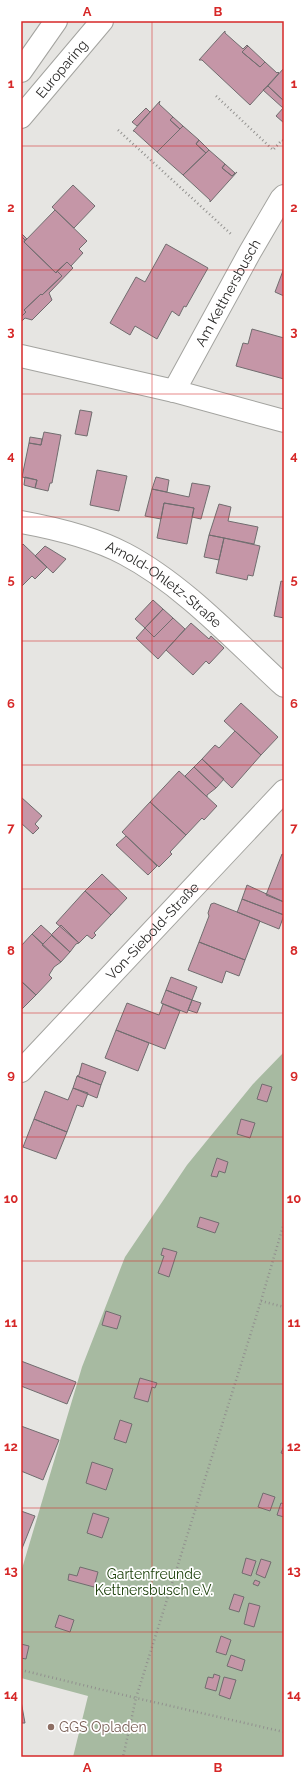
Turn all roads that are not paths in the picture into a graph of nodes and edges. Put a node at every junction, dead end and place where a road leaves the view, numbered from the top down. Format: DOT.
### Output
graph roads {
  1 [pos="56,21"];
  2 [pos="102,21"];
  3 [pos="21,71"];
  4 [pos="21,117"];
  5 [pos="284,196"];
  6 [pos="21,356"];
  7 [pos="174,391"];
  8 [pos="284,421"];
  9 [pos="21,522"];
  10 [pos="284,686"];
  11 [pos="284,791"];
  12 [pos="21,1071"];
  1 -- 3 [label="street"];
  2 -- 4 [label="street, Europaring"];
  5 -- 7 [label="street, Am Kettnersbusch"];
  6 -- 7 [label="street"];
  7 -- 8 [label="street"];
  9 -- 10 [label="street, Arnold-Ohletz-Straße"];
  11 -- 12 [label="street, Von-Siebold-Straße"];
}
